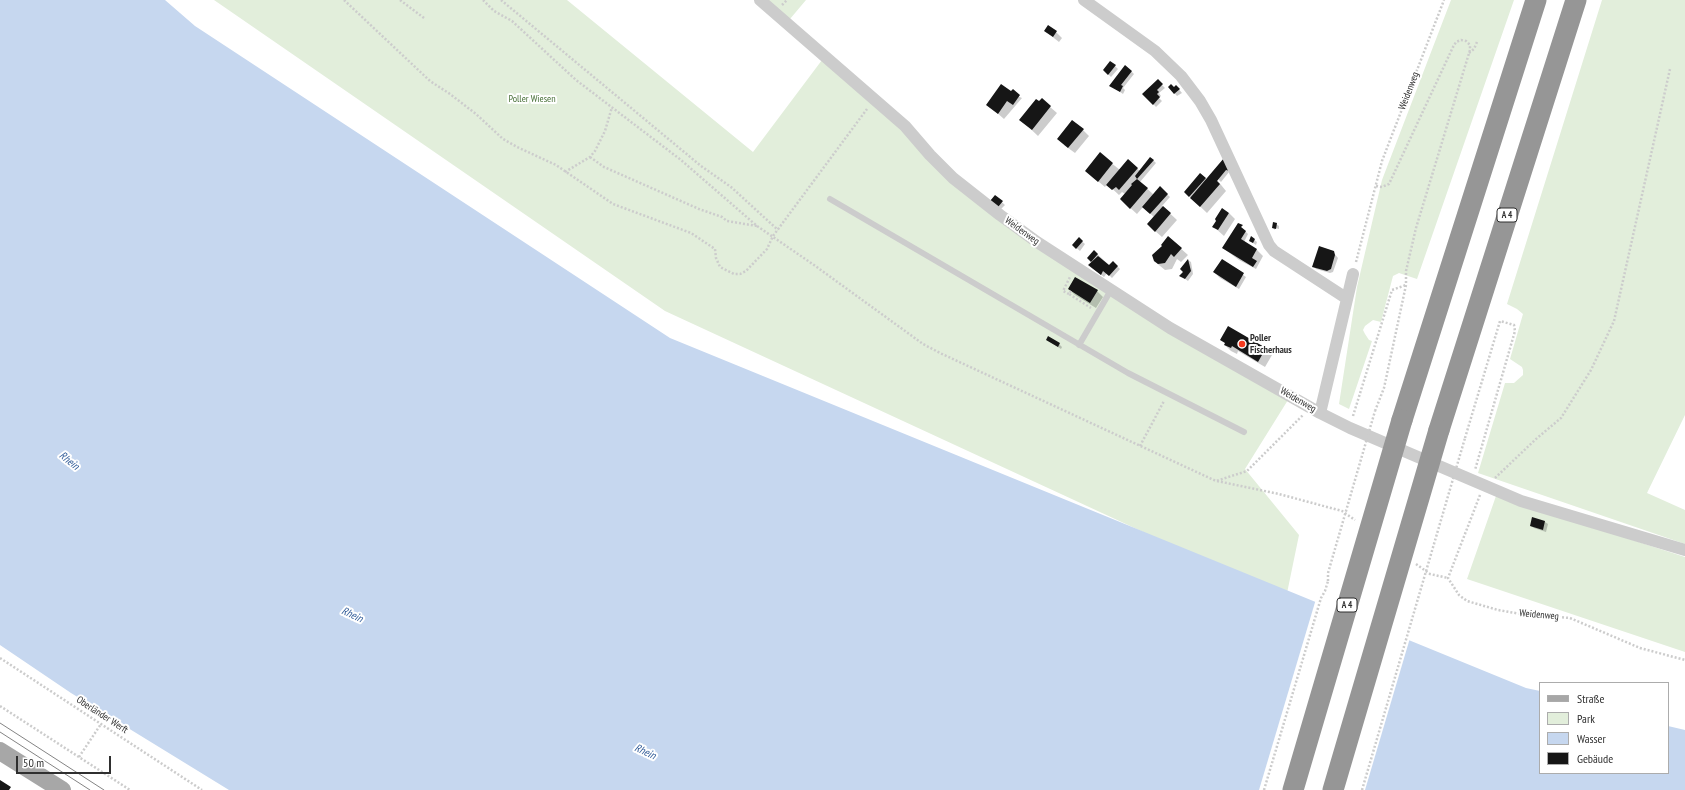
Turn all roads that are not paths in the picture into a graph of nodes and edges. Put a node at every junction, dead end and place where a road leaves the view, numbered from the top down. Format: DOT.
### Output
graph roads {
  1 [pos="760,0"];
  2 [pos="1536,0"];
  3 [pos="1576,0"];
  4 [pos="1089,2"];
  5 [pos="830,199"];
  6 [pos="1352,274"];
  7 [pos="1111,290"];
  8 [pos="1346,298"];
  9 [pos="1079,345"];
  10 [pos="1315,410"];
  11 [pos="1244,432"];
  12 [pos="1685,550"];
  13 [pos="0,751"];
  14 [pos="62,790"];
  15 [pos="1293,790"];
  16 [pos="1333,790"];
  1 -- 7 [label="street, Weidenweg"];
  2 -- 15 [label="highway, A 4, bridge"];
  3 -- 16 [label="highway, A 4, bridge"];
  4 -- 8 [label="street"];
  5 -- 9 [label="lane"];
  6 -- 8 [label="street, Weidenweg"];
  7 -- 9 [label="lane"];
  7 -- 10 [label="street, Weidenweg"];
  8 -- 10 [label="street, Weidenweg"];
  9 -- 11 [label="lane"];
  10 -- 12 [label="street, Weidenweg"];
  13 -- 14 [label="main road"];
}
